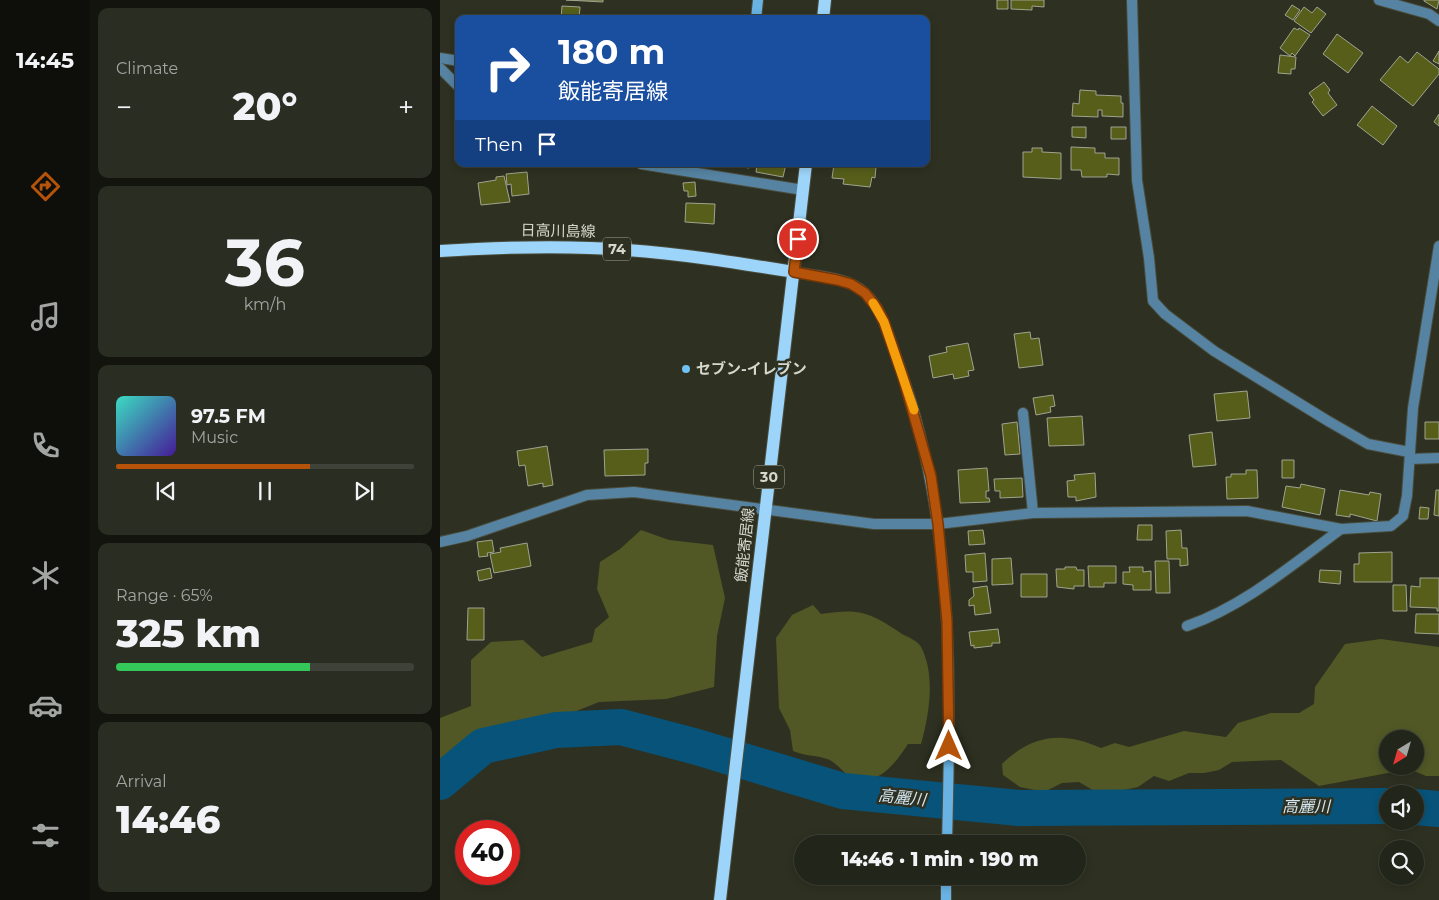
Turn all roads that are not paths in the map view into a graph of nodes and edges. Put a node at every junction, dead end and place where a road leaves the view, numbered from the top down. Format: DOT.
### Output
graph roads {
  1 [pos="758,0"];
  2 [pos="825,0"];
  3 [pos="1132,0"];
  4 [pos="1379,0"];
  5 [pos="756,15"];
  6 [pos="823,15"];
  7 [pos="1439,21"];
  8 [pos="440,58"];
  9 [pos="455,60"];
  10 [pos="440,68"];
  11 [pos="455,82"];
  12 [pos="660,167"];
  13 [pos="806,167"];
  14 [pos="803,190"];
  15 [pos="1439,246"];
  16 [pos="440,251"];
  17 [pos="794,272"];
  18 [pos="1023,413"];
  19 [pos="1410,456"];
  20 [pos="1439,458"];
  21 [pos="765,509"];
  22 [pos="1033,513"];
  23 [pos="938,524"];
  24 [pos="1341,529"];
  25 [pos="440,542"];
  26 [pos="1187,626"];
  27 [pos="947,835"];
  28 [pos="946,885"];
  29 [pos="720,900"];
  30 [pos="946,900"];
  1 -- 5 [label="street"];
  2 -- 6 [label="main road"];
  3 -- 19 [label="street"];
  4 -- 7 [label="street"];
  8 -- 9 [label="street"];
  10 -- 11 [label="street"];
  12 -- 14 [label="street"];
  13 -- 14 [label="main road, 飯能寄居線 / 30"];
  14 -- 17 [label="main road, 飯能寄居線 / 30"];
  15 -- 19 [label="street"];
  16 -- 17 [label="main road, 日高川島線 / 74"];
  17 -- 21 [label="main road, 飯能寄居線 / 30"];
  17 -- 23 [label="street"];
  18 -- 22 [label="street"];
  19 -- 20 [label="street"];
  19 -- 24 [label="street"];
  21 -- 23 [label="street"];
  21 -- 25 [label="street"];
  21 -- 29 [label="main road, 飯能寄居線 / 30"];
  22 -- 23 [label="street"];
  22 -- 24 [label="street"];
  23 -- 27 [label="street"];
  24 -- 26 [label="street"];
  28 -- 30 [label="street"];
}
